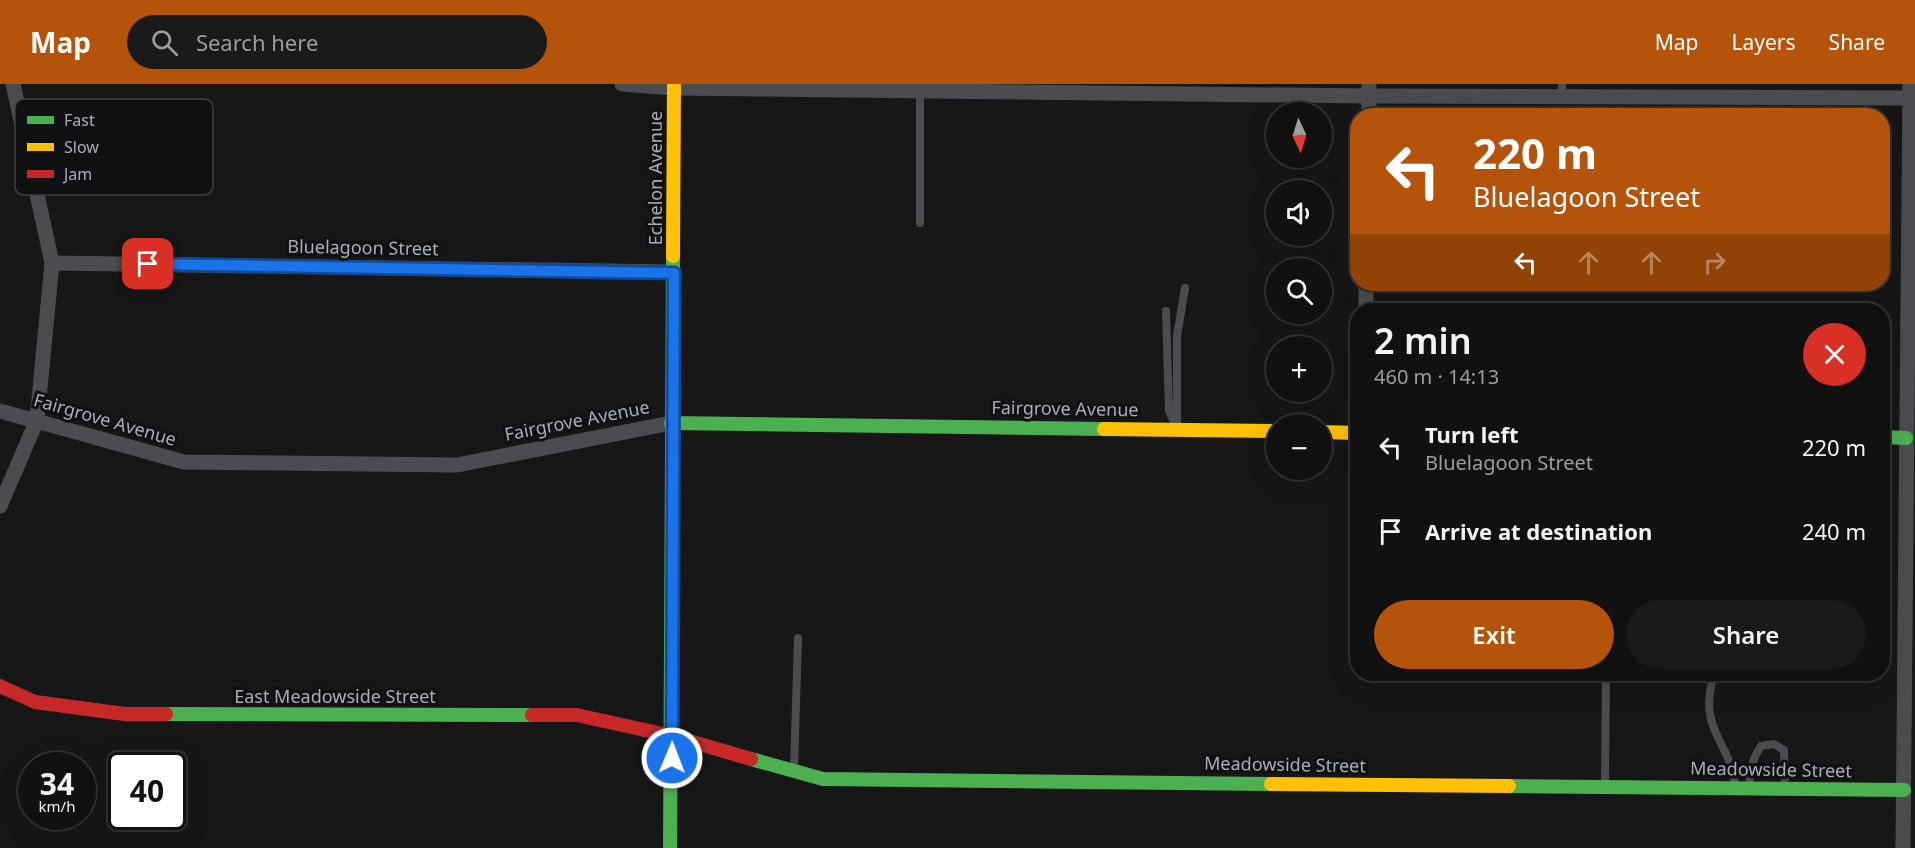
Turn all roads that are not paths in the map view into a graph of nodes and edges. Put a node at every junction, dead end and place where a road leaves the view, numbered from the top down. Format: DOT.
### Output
graph roads {
  1 [pos="622,84"];
  2 [pos="674,86"];
  3 [pos="1138,89"];
  4 [pos="1259,89"];
  5 [pos="1369,90"];
  6 [pos="1562,90"];
  7 [pos="920,91"];
  8 [pos="1912,93"];
  9 [pos="1369,108"];
  10 [pos="39,195"];
  11 [pos="920,223"];
  12 [pos="52,263"];
  13 [pos="674,273"];
  14 [pos="1185,288"];
  15 [pos="1166,311"];
  16 [pos="0,411"];
  17 [pos="37,420"];
  18 [pos="671,423"];
  19 [pos="1177,430"];
  20 [pos="1266,431"];
  21 [pos="1332,432"];
  22 [pos="1350,433"];
  23 [pos="1890,437"];
  24 [pos="1911,438"];
  25 [pos="0,506"];
  26 [pos="798,638"];
  27 [pos="1605,681"];
  28 [pos="1712,682"];
  29 [pos="0,686"];
  30 [pos="672,736"];
  31 [pos="794,770"];
  32 [pos="1605,787"];
  33 [pos="1742,788"];
  34 [pos="1785,788"];
  35 [pos="1904,790"];
  36 [pos="670,848"];
  37 [pos="1903,848"];
  1 -- 2 [label="street"];
  2 -- 7 [label="street"];
  2 -- 13 [label="street, Echelon Avenue"];
  3 -- 4 [label="street"];
  3 -- 7 [label="street"];
  4 -- 5 [label="street"];
  5 -- 6 [label="street"];
  5 -- 9 [label="street"];
  6 -- 8 [label="street"];
  7 -- 11 [label="lane"];
  8 -- 24 [label="street"];
  10 -- 12 [label="street"];
  12 -- 13 [label="street, Bluelagoon Street"];
  12 -- 17 [label="street"];
  13 -- 18 [label="street, Echelon Avenue"];
  14 -- 19 [label="lane"];
  15 -- 19 [label="lane"];
  16 -- 17 [label="street, Fairgrove Avenue"];
  17 -- 18 [label="street, Fairgrove Avenue"];
  17 -- 25 [label="street"];
  18 -- 19 [label="street, Fairgrove Avenue"];
  18 -- 30 [label="street, Echelon Avenue"];
  19 -- 20 [label="street, Fairgrove Avenue"];
  21 -- 22 [label="street"];
  23 -- 24 [label="street"];
  24 -- 35 [label="street"];
  26 -- 31 [label="lane"];
  27 -- 32 [label="lane"];
  28 -- 33 [label="lane"];
  29 -- 30 [label="street, East Meadowside Street"];
  30 -- 31 [label="street, Meadowside Street"];
  30 -- 36 [label="street, Echelon Avenue"];
  31 -- 32 [label="street, Meadowside Street"];
  32 -- 33 [label="street, Meadowside Street"];
  33 -- 34 [label="street, Meadowside Street"];
  33 -- 34 [label="lane"];
  34 -- 35 [label="street, Meadowside Street"];
  35 -- 37 [label="street"];
}
